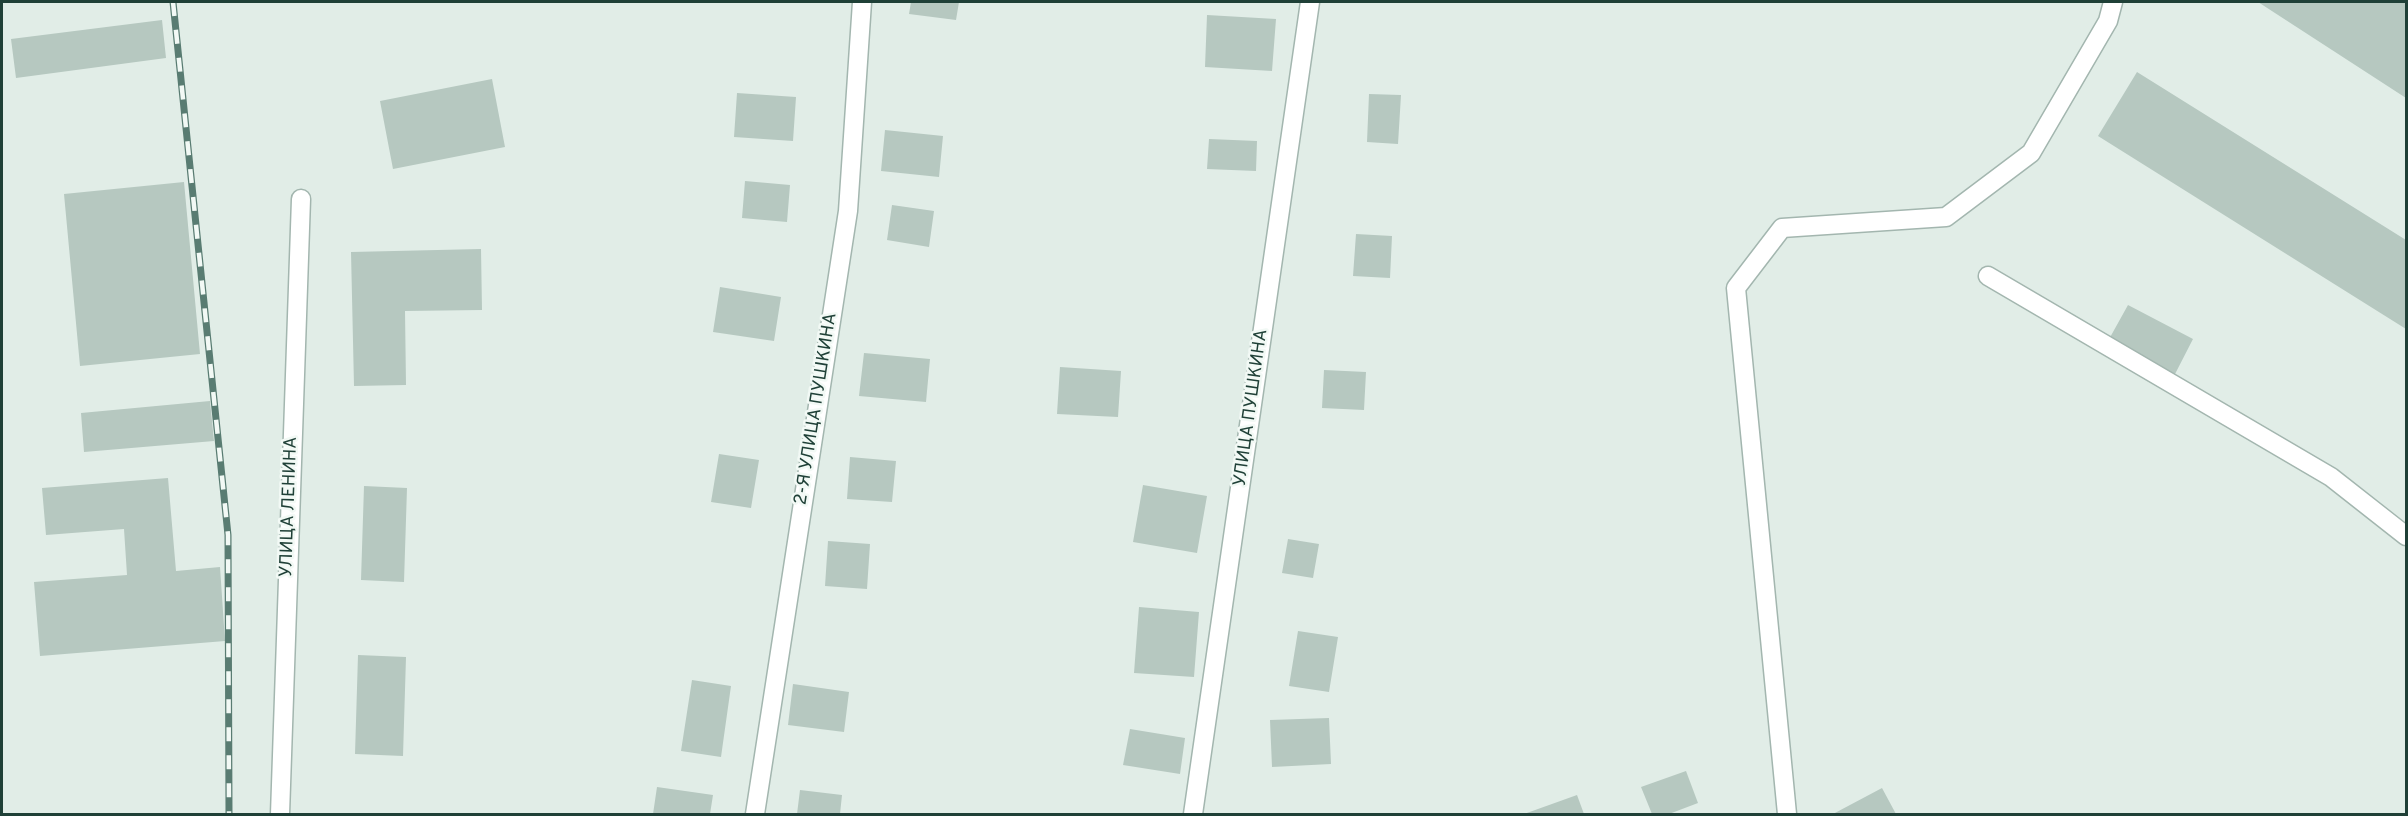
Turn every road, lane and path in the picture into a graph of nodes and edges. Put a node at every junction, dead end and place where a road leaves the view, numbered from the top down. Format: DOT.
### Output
graph roads {
  1 [pos="862,2"];
  2 [pos="1310,2"];
  3 [pos="2113,2"];
  4 [pos="301,199"];
  5 [pos="1988,276"];
  6 [pos="2406,536"];
  7 [pos="280,814"];
  8 [pos="755,814"];
  9 [pos="1193,814"];
  10 [pos="1787,814"];
  1 -- 8 [label="street, 2-Я УЛИЦА ПУШКИНА"];
  2 -- 9 [label="street, УЛИЦА ПУШКИНА"];
  3 -- 10 [label="street"];
  4 -- 7 [label="street, УЛИЦА ЛЕНИНА"];
  5 -- 6 [label="street"];
}
